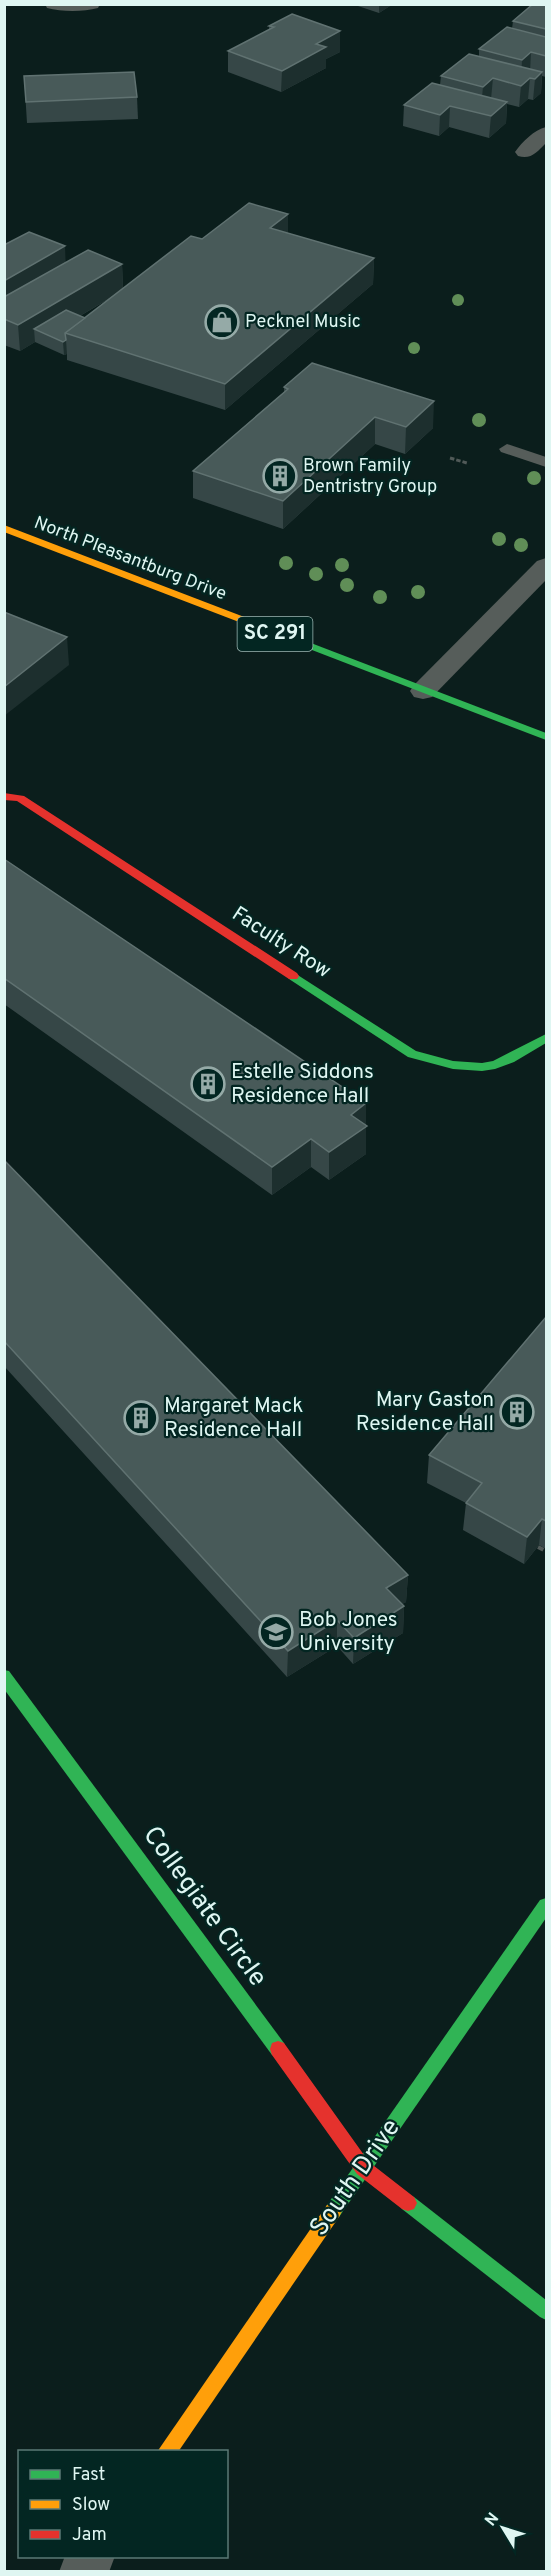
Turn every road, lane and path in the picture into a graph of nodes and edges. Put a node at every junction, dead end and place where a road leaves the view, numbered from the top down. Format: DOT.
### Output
graph roads {
  1 [pos="54,4"];
  2 [pos="91,4"];
  3 [pos="546,133"];
  4 [pos="546,159"];
  5 [pos="507,449"];
  6 [pos="450,458"];
  7 [pos="546,462"];
  8 [pos="467,464"];
  9 [pos="4,528"];
  10 [pos="546,566"];
  11 [pos="423,691"];
  12 [pos="546,737"];
  13 [pos="4,796"];
  14 [pos="546,1038"];
  15 [pos="538,1547"];
  16 [pos="546,1551"];
  17 [pos="4,1677"];
  18 [pos="546,1905"];
  19 [pos="363,2168"];
  20 [pos="546,2312"];
  21 [pos="166,2450"];
  22 [pos="92,2558"];
  23 [pos="82,2571"];
  1 -- 2 [label="street"];
  3 -- 4 [label="street"];
  5 -- 7 [label="lane"];
  6 -- 8 [label="path"];
  9 -- 11 [label="street, North Pleasantburg Drive / SC 291"];
  10 -- 11 [label="street"];
  11 -- 12 [label="street, North Pleasantburg Drive / SC 291"];
  13 -- 14 [label="street, Faculty Row"];
  15 -- 16 [label="path"];
  17 -- 19 [label="street, Collegiate Circle"];
  18 -- 19 [label="street, South Drive"];
  19 -- 20 [label="street, Collegiate Circle"];
  19 -- 21 [label="street, South Drive"];
  22 -- 23 [label="street"];
}
